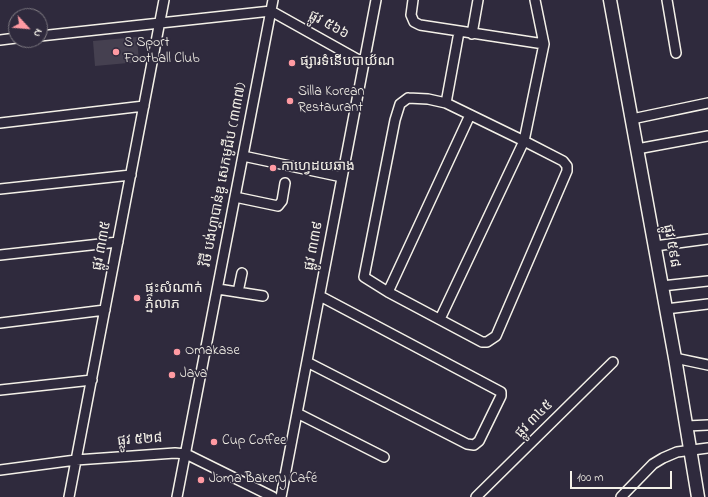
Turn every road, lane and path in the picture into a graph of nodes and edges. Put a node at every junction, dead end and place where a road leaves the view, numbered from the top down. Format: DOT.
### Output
graph roads {
  1 [pos="164,0"];
  2 [pos="273,0"];
  3 [pos="376,0"];
  4 [pos="413,0"];
  5 [pos="478,0"];
  6 [pos="535,0"];
  7 [pos="610,0"];
  8 [pos="667,0"];
  9 [pos="271,10"];
  10 [pos="160,22"];
  11 [pos="459,32"];
  12 [pos="472,34"];
  13 [pos="48,35"];
  14 [pos="544,44"];
  15 [pos="676,53"];
  16 [pos="364,63"];
  17 [pos="446,103"];
  18 [pos="708,103"];
  19 [pos="144,106"];
  20 [pos="470,115"];
  21 [pos="632,119"];
  22 [pos="0,123"];
  23 [pos="708,136"];
  24 [pos="524,141"];
  25 [pos="637,149"];
  26 [pos="243,156"];
  27 [pos="131,175"];
  28 [pos="342,177"];
  29 [pos="286,183"];
  30 [pos="0,189"];
  31 [pos="235,197"];
  32 [pos="708,239"];
  33 [pos="118,242"];
  34 [pos="655,246"];
  35 [pos="0,255"];
  36 [pos="242,273"];
  37 [pos="708,282"];
  38 [pos="662,286"];
  39 [pos="218,289"];
  40 [pos="238,292"];
  41 [pos="388,292"];
  42 [pos="263,296"];
  43 [pos="320,296"];
  44 [pos="708,304"];
  45 [pos="666,309"];
  46 [pos="105,310"];
  47 [pos="440,319"];
  48 [pos="0,324"];
  49 [pos="675,358"];
  50 [pos="307,362"];
  51 [pos="612,362"];
  52 [pos="708,364"];
  53 [pos="92,380"];
  54 [pos="0,390"];
  55 [pos="297,413"];
  56 [pos="708,425"];
  57 [pos="687,426"];
  58 [pos="708,448"];
  59 [pos="691,450"];
  60 [pos="186,454"];
  61 [pos="384,456"];
  62 [pos="76,460"];
  63 [pos="0,470"];
  64 [pos="69,497"];
  65 [pos="178,497"];
  66 [pos="273,497"];
  67 [pos="281,497"];
  68 [pos="476,497"];
  69 [pos="621,497"];
  70 [pos="698,497"];
  1 -- 10 [label="street, ផ្លូវ ៣៣៥"];
  2 -- 9 [label="street, វិថី បង់ហ្គាបាន់ឌូ សេកមូជីប (៣៣៧)"];
  3 -- 16 [label="street, ផ្លូវ ៣៣៩"];
  4 -- 11 [label="street"];
  5 -- 12 [label="street"];
  6 -- 14 [label="street"];
  7 -- 21 [label="main road, ផ្លូវ ៥៩៨"];
  8 -- 15 [label="street"];
  9 -- 10 [label="street"];
  9 -- 16 [label="street, ផ្លូវ ៥៦៦"];
  9 -- 26 [label="street, វិថី បង់ហ្គាបាន់ឌូ សេកមូជីប (៣៣៧)"];
  10 -- 13 [label="street"];
  10 -- 19 [label="street, ផ្លូវ ៣៣៥"];
  11 -- 12 [label="street"];
  11 -- 17 [label="street"];
  12 -- 14 [label="street"];
  14 -- 24 [label="street"];
  16 -- 28 [label="street, ផ្លូវ ៣៣៩"];
  17 -- 20 [label="street"];
  17 -- 41 [label="street"];
  18 -- 21 [label="street"];
  19 -- 22 [label="street"];
  19 -- 27 [label="street, ផ្លូវ ៣៣៥"];
  20 -- 24 [label="street"];
  20 -- 41 [label="street"];
  21 -- 25 [label="main road, ផ្លូវ ៥៩៨"];
  23 -- 25 [label="street"];
  24 -- 47 [label="street"];
  24 -- 47 [label="street"];
  25 -- 34 [label="main road, ផ្លូវ ៥៩៨"];
  26 -- 28 [label="street"];
  26 -- 31 [label="street, វិថី បង់ហ្គាបាន់ឌូ សេកមូជីប (៣៣៧)"];
  27 -- 30 [label="street"];
  27 -- 33 [label="street, ផ្លូវ ៣៣៥"];
  28 -- 43 [label="street, ផ្លូវ ៣៣៩"];
  29 -- 31 [label="street"];
  31 -- 39 [label="street, វិថី បង់ហ្គាបាន់ឌូ សេកមូជីប (៣៣៧)"];
  32 -- 34 [label="street"];
  33 -- 35 [label="street"];
  33 -- 46 [label="street, ផ្លូវ ៣៣៥"];
  34 -- 38 [label="main road, ផ្លូវ ៥៩៨"];
  36 -- 40 [label="street"];
  37 -- 38 [label="street"];
  38 -- 45 [label="main road, ផ្លូវ ៥៩៨"];
  39 -- 40 [label="street"];
  39 -- 60 [label="street, វិថី បង់ហ្គាបាន់ឌូ សេកមូជីប (៣៣៧)"];
  40 -- 42 [label="street"];
  41 -- 47 [label="street"];
  43 -- 50 [label="street, ផ្លូវ ៣៣៩"];
  43 -- 50 [label="street"];
  44 -- 45 [label="street"];
  45 -- 49 [label="main road, ផ្លូវ ៥៩៨"];
  46 -- 48 [label="street"];
  46 -- 53 [label="street, ផ្លូវ ៣៣៥"];
  49 -- 52 [label="street"];
  49 -- 57 [label="main road, ផ្លូវ ៥៩៨"];
  50 -- 55 [label="street, ផ្លូវ ៣៣៩"];
  51 -- 68 [label="street, ផ្លូវ ៣៤៥"];
  53 -- 54 [label="street"];
  53 -- 62 [label="street, ផ្លូវ ៣៣៥"];
  55 -- 61 [label="street"];
  55 -- 67 [label="street, ផ្លូវ ៣៣៩"];
  56 -- 57 [label="street"];
  57 -- 59 [label="main road, ផ្លូវ ៥៩៨"];
  58 -- 59 [label="street"];
  59 -- 69 [label="street"];
  59 -- 70 [label="main road, ផ្លូវ ៥៩៨"];
  60 -- 62 [label="street, ផ្លូវ ៥២៨"];
  60 -- 65 [label="street, វិថី បង់ហ្គាបាន់ឌូ សេកមូជីប (៣៣៧)"];
  60 -- 66 [label="street, ផ្លូវ ៥២៨"];
  62 -- 63 [label="street, ផ្លូវ ៥២៨"];
  62 -- 64 [label="street, ផ្លូវ ៣៣៥"];
}
